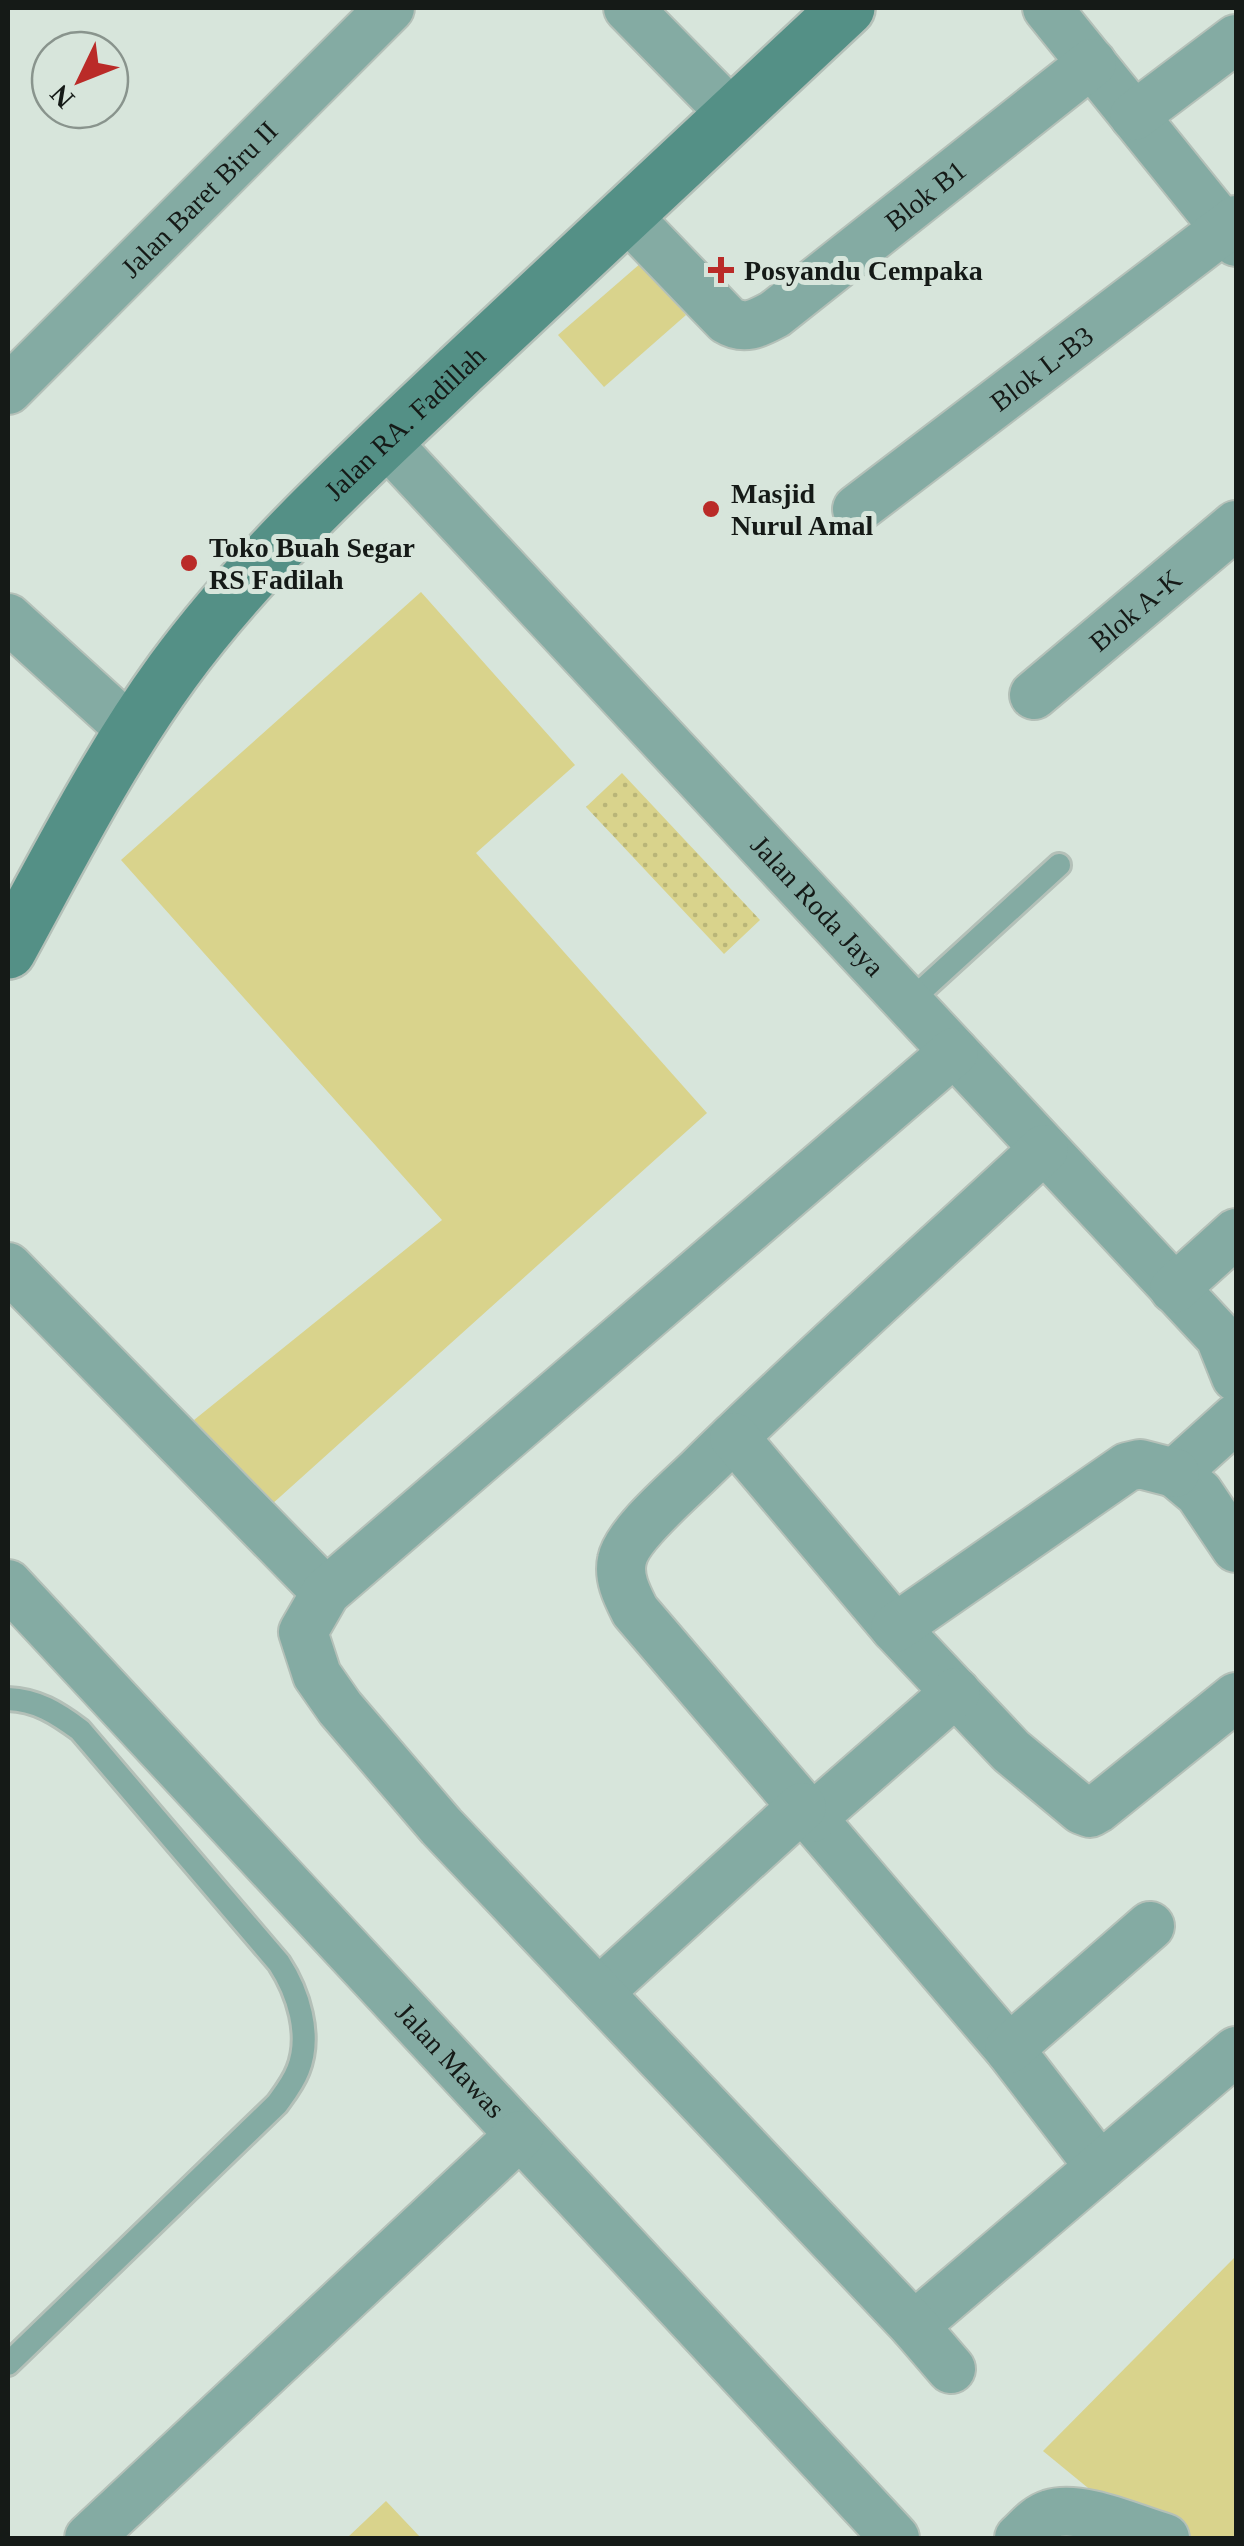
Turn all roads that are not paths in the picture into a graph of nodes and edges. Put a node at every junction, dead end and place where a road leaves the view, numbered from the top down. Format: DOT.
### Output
graph roads {
  1 [pos="390,8"];
  2 [pos="628,8"];
  3 [pos="847,8"];
  4 [pos="1047,8"];
  5 [pos="1236,39"];
  6 [pos="1092,63"];
  7 [pos="732,114"];
  8 [pos="1134,116"];
  9 [pos="625,214"];
  10 [pos="1233,230"];
  11 [pos="8,390"];
  12 [pos="385,441"];
  13 [pos="858,508"];
  14 [pos="1236,525"];
  15 [pos="8,618"];
  16 [pos="1034,695"];
  17 [pos="132,731"];
  18 [pos="1058,865"];
  19 [pos="9,945"];
  20 [pos="908,1003"];
  21 [pos="954,1052"];
  22 [pos="1044,1149"];
  23 [pos="1236,1233"];
  24 [pos="8,1267"];
  25 [pos="1174,1288"];
  26 [pos="1236,1377"];
  27 [pos="1236,1418"];
  28 [pos="734,1436"];
  29 [pos="1175,1473"];
  30 [pos="1236,1548"];
  31 [pos="8,1584"];
  32 [pos="326,1592"];
  33 [pos="895,1628"];
  34 [pos="956,1692"];
  35 [pos="1236,1697"];
  36 [pos="8,1698"];
  37 [pos="807,1812"];
  38 [pos="1150,1926"];
  39 [pos="599,1992"];
  40 [pos="1009,2050"];
  41 [pos="1236,2050"];
  42 [pos="520,2135"];
  43 [pos="1100,2167"];
  44 [pos="914,2326"];
  45 [pos="8,2364"];
  46 [pos="951,2369"];
  47 [pos="88,2538"];
  48 [pos="895,2538"];
  49 [pos="1018,2538"];
  50 [pos="1164,2538"];
  1 -- 11 [label="street, Jalan Baret Biru II"];
  2 -- 7 [label="street"];
  3 -- 7 [label="main road, Jalan RA. Fadillah"];
  4 -- 6 [label="street"];
  5 -- 8 [label="street"];
  6 -- 8 [label="street"];
  6 -- 9 [label="street, Blok B1"];
  7 -- 9 [label="main road, Jalan RA. Fadillah"];
  8 -- 10 [label="street"];
  9 -- 12 [label="main road, Jalan RA. Fadillah"];
  10 -- 13 [label="street, Blok L-B3"];
  12 -- 17 [label="main road, Jalan RA. Fadillah"];
  12 -- 20 [label="street, Jalan Roda Jaya"];
  14 -- 16 [label="street, Blok A-K"];
  15 -- 17 [label="street"];
  17 -- 19 [label="main road, Jalan RA. Fadillah"];
  18 -- 20 [label="lane"];
  20 -- 21 [label="street, Jalan Roda Jaya"];
  21 -- 22 [label="street, Jalan Roda Jaya"];
  21 -- 32 [label="street"];
  22 -- 25 [label="street, Jalan Roda Jaya"];
  22 -- 28 [label="street"];
  23 -- 25 [label="street"];
  24 -- 32 [label="street"];
  25 -- 26 [label="street, Jalan Roda Jaya"];
  27 -- 29 [label="street"];
  28 -- 33 [label="street"];
  28 -- 37 [label="street"];
  29 -- 30 [label="street"];
  29 -- 33 [label="street"];
  31 -- 42 [label="street, Jalan Mawas"];
  32 -- 39 [label="street"];
  33 -- 34 [label="street"];
  34 -- 35 [label="street"];
  34 -- 37 [label="street"];
  36 -- 45 [label="lane"];
  37 -- 39 [label="street"];
  37 -- 40 [label="street"];
  38 -- 40 [label="street"];
  39 -- 44 [label="street"];
  40 -- 43 [label="street"];
  41 -- 43 [label="street"];
  42 -- 47 [label="street"];
  42 -- 48 [label="street, Jalan Mawas"];
  43 -- 44 [label="street"];
  44 -- 46 [label="street"];
  49 -- 50 [label="street"];
}
